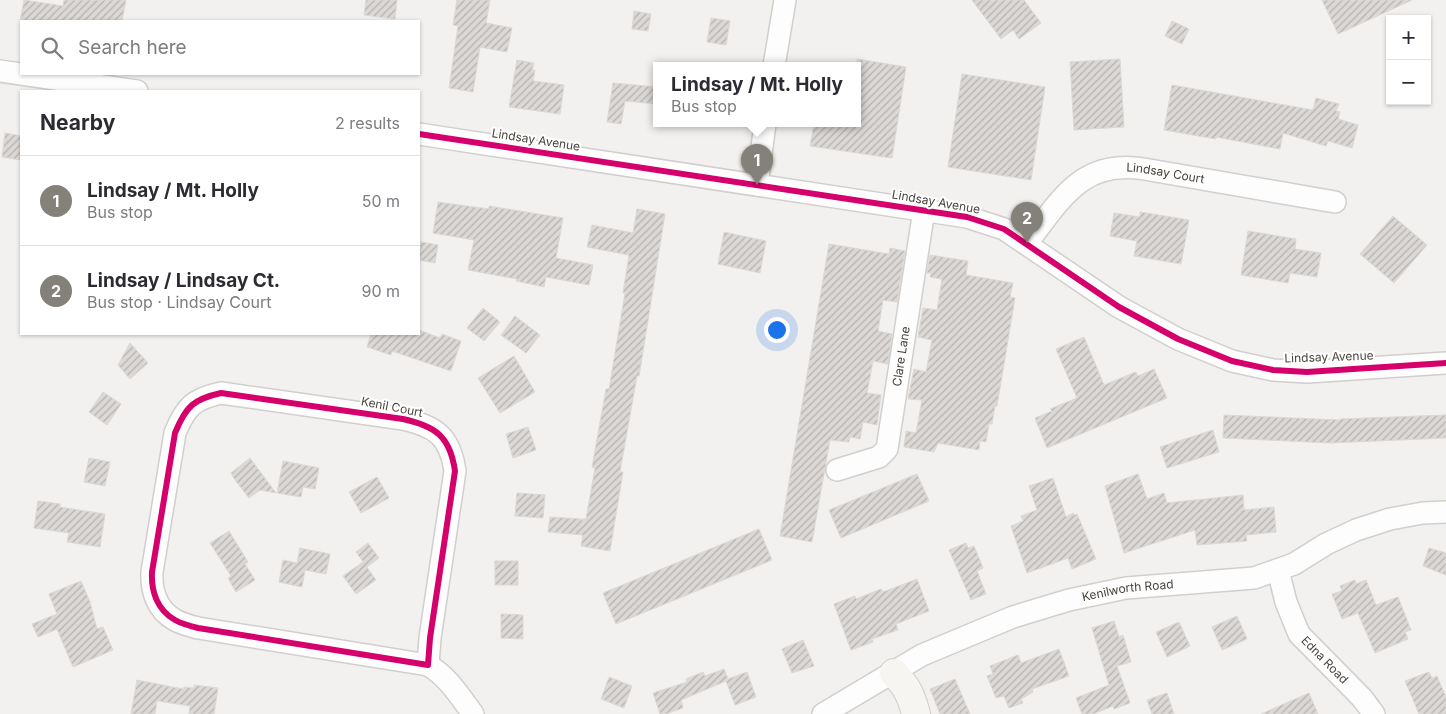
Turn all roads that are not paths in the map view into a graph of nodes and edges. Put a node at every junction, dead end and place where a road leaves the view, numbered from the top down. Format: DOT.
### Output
graph roads {
  1 [pos="785,0"];
  2 [pos="775,62"];
  3 [pos="0,71"];
  4 [pos="20,74"];
  5 [pos="27,75"];
  6 [pos="130,90"];
  7 [pos="765,127"];
  8 [pos="420,134"];
  9 [pos="757,185"];
  10 [pos="1335,202"];
  11 [pos="924,210"];
  12 [pos="1027,243"];
  13 [pos="1446,362"];
  14 [pos="837,470"];
  15 [pos="1446,512"];
  16 [pos="1278,570"];
  17 [pos="428,665"];
  18 [pos="894,673"];
  19 [pos="473,714"];
  20 [pos="823,714"];
  21 [pos="916,714"];
  22 [pos="1374,714"];
  1 -- 2 [label="street"];
  3 -- 4 [label="street"];
  5 -- 6 [label="street"];
  7 -- 9 [label="street"];
  8 -- 9 [label="street, Lindsay Avenue"];
  9 -- 11 [label="street, Lindsay Avenue"];
  10 -- 12 [label="street, Lindsay Court"];
  11 -- 12 [label="street, Lindsay Avenue"];
  11 -- 14 [label="street, Clare Lane"];
  12 -- 13 [label="street, Lindsay Avenue"];
  15 -- 16 [label="street, Kenilworth Road"];
  16 -- 18 [label="street, Kenilworth Road"];
  16 -- 22 [label="street, Edna Road"];
  17 -- 17 [label="street, Kenil Court"];
  17 -- 19 [label="street, Kenil Court"];
  18 -- 20 [label="street, Kenilworth Road"];
  18 -- 21 [label="street"];
}
